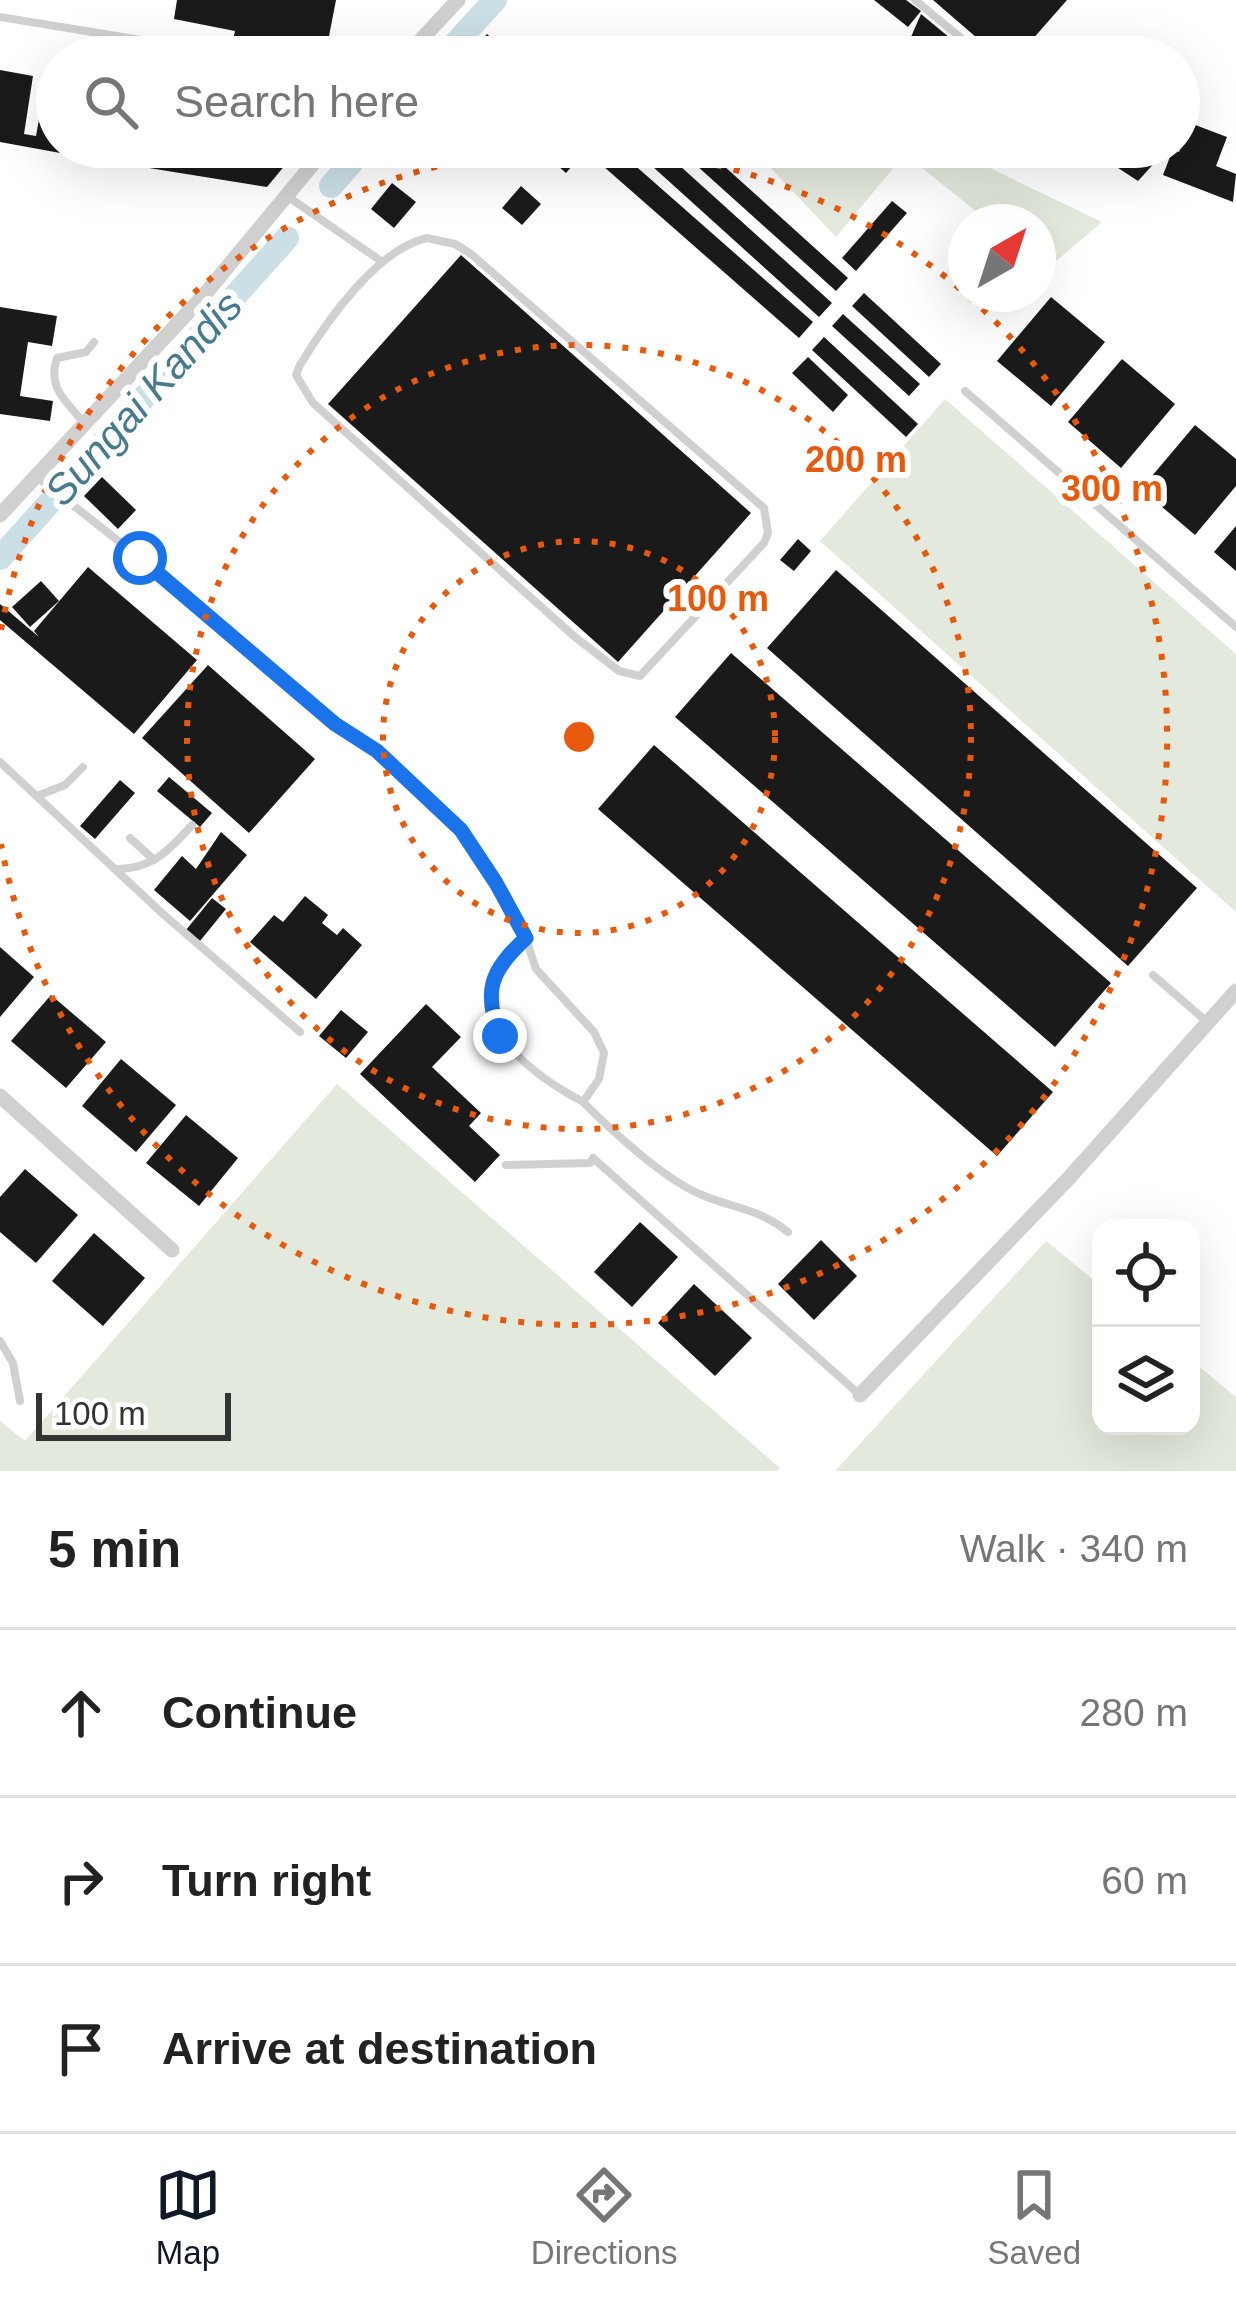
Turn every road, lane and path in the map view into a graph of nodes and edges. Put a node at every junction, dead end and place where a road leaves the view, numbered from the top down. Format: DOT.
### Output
graph roads {
  1 [pos="458,0"];
  2 [pos="915,0"];
  3 [pos="0,17"];
  4 [pos="116,36"];
  5 [pos="425,36"];
  6 [pos="959,36"];
  7 [pos="309,168"];
  8 [pos="286,195"];
  9 [pos="381,261"];
  10 [pos="94,342"];
  11 [pos="965,391"];
  12 [pos="83,422"];
  13 [pos="40,480"];
  14 [pos="7,495"];
  15 [pos="0,515"];
  16 [pos="1236,627"];
  17 [pos="0,762"];
  18 [pos="82,767"];
  19 [pos="36,796"];
  20 [pos="192,825"];
  21 [pos="130,838"];
  22 [pos="154,860"];
  23 [pos="113,869"];
  24 [pos="526,938"];
  25 [pos="1153,975"];
  26 [pos="1236,991"];
  27 [pos="1208,1023"];
  28 [pos="300,1032"];
  29 [pos="0,1096"];
  30 [pos="583,1102"];
  31 [pos="506,1165"];
  32 [pos="788,1232"];
  33 [pos="172,1250"];
  34 [pos="0,1341"];
  35 [pos="860,1395"];
  36 [pos="20,1401"];
  1 -- 5 [label="street"];
  2 -- 6 [label="lane"];
  3 -- 4 [label="lane"];
  7 -- 8 [label="street"];
  8 -- 9 [label="lane"];
  8 -- 12 [label="street"];
  9 -- 9 [label="lane"];
  10 -- 12 [label="lane"];
  11 -- 16 [label="lane"];
  12 -- 13 [label="street"];
  13 -- 14 [label="street"];
  13 -- 24 [label="lane"];
  14 -- 15 [label="street"];
  17 -- 19 [label="lane"];
  18 -- 19 [label="lane"];
  19 -- 23 [label="lane"];
  20 -- 22 [label="lane"];
  21 -- 22 [label="lane"];
  22 -- 23 [label="lane"];
  23 -- 28 [label="lane"];
  24 -- 30 [label="lane"];
  24 -- 30 [label="lane"];
  25 -- 27 [label="lane"];
  26 -- 27 [label="street"];
  27 -- 35 [label="street"];
  29 -- 33 [label="street"];
  30 -- 32 [label="lane"];
  31 -- 35 [label="lane"];
  34 -- 36 [label="lane"];
}
